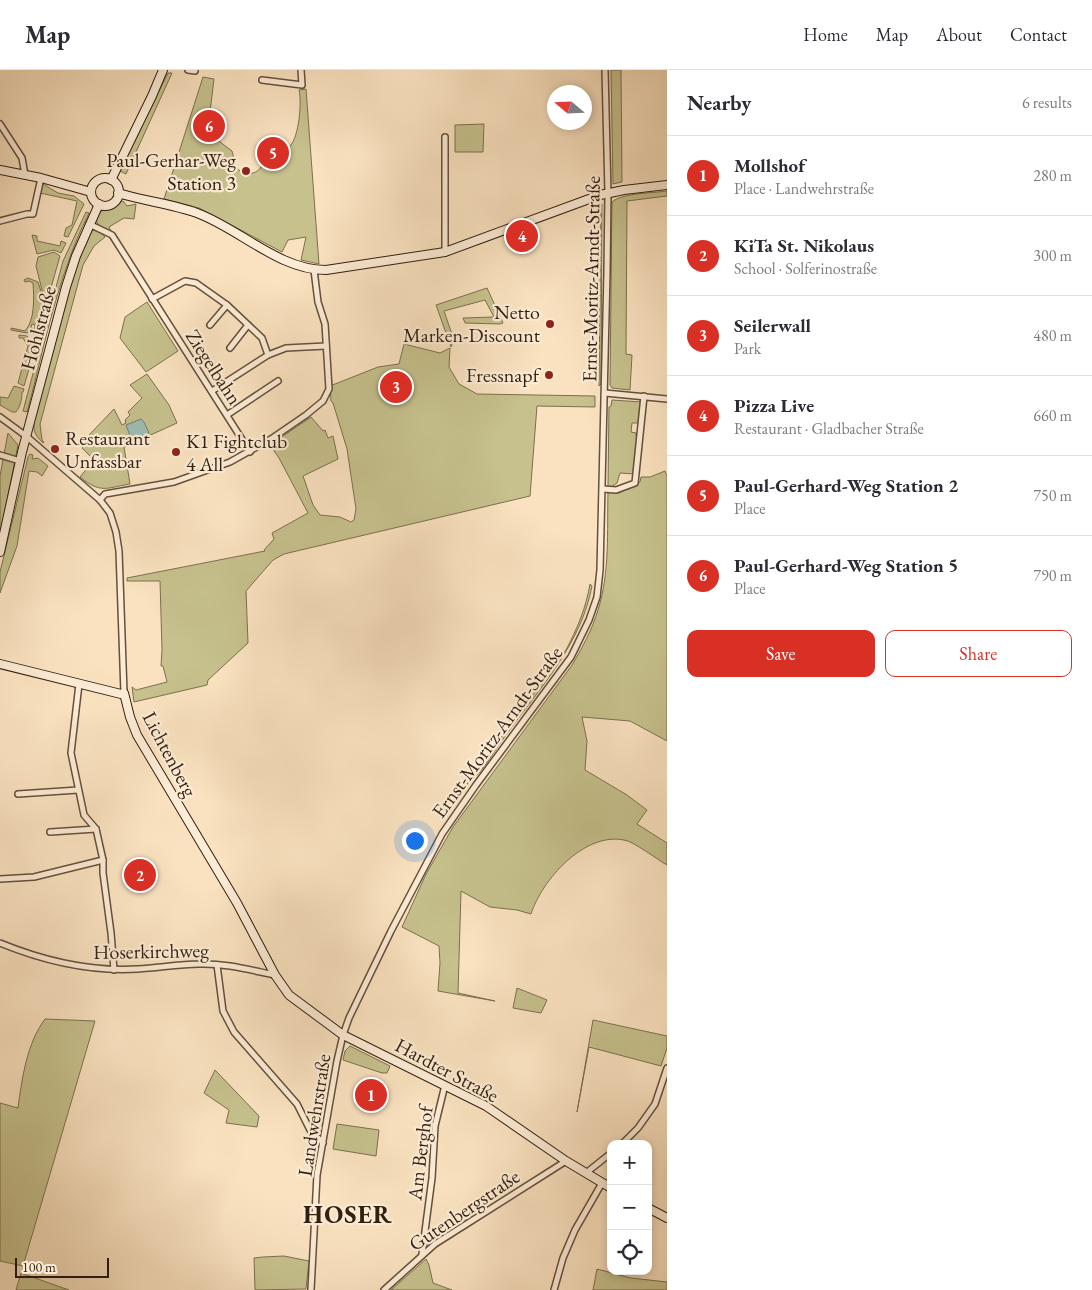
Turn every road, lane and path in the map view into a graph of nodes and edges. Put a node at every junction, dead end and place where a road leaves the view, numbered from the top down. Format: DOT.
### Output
graph roads {
  1 [pos="163,70"];
  2 [pos="188,70"];
  3 [pos="301,70"];
  4 [pos="605,70"];
  5 [pos="195,71"];
  6 [pos="262,80"];
  7 [pos="0,124"];
  8 [pos="445,137"];
  9 [pos="0,170"];
  10 [pos="25,175"];
  11 [pos="41,178"];
  12 [pos="111,180"];
  13 [pos="667,185"];
  14 [pos="91,192"];
  15 [pos="118,193"];
  16 [pos="608,193"];
  17 [pos="99,204"];
  18 [pos="0,220"];
  19 [pos="89,224"];
  20 [pos="445,252"];
  21 [pos="314,270"];
  22 [pos="152,299"];
  23 [pos="227,305"];
  24 [pos="248,324"];
  25 [pos="210,325"];
  26 [pos="326,346"];
  27 [pos="230,348"];
  28 [pos="268,355"];
  29 [pos="278,381"];
  30 [pos="212,391"];
  31 [pos="605,393"];
  32 [pos="644,396"];
  33 [pos="667,399"];
  34 [pos="227,415"];
  35 [pos="0,416"];
  36 [pos="26,436"];
  37 [pos="250,452"];
  38 [pos="0,455"];
  39 [pos="20,460"];
  40 [pos="603,489"];
  41 [pos="100,500"];
  42 [pos="0,552"];
  43 [pos="0,664"];
  44 [pos="79,684"];
  45 [pos="124,693"];
  46 [pos="78,790"];
  47 [pos="18,794"];
  48 [pos="96,829"];
  49 [pos="50,832"];
  50 [pos="103,860"];
  51 [pos="0,879"];
  52 [pos="0,943"];
  53 [pos="217,965"];
  54 [pos="114,970"];
  55 [pos="275,975"];
  56 [pos="343,1035"];
  57 [pos="667,1068"];
  58 [pos="445,1085"];
  59 [pos="626,1140"];
  60 [pos="322,1143"];
  61 [pos="607,1156"];
  62 [pos="566,1161"];
  63 [pos="586,1173"];
  64 [pos="602,1183"];
  65 [pos="607,1186"];
  66 [pos="652,1210"];
  67 [pos="667,1218"];
  68 [pos="422,1255"];
  69 [pos="311,1290"];
  70 [pos="384,1290"];
  71 [pos="554,1290"];
  1 -- 12 [label="main road"];
  2 -- 5 [label="street"];
  3 -- 6 [label="street"];
  4 -- 16 [label="street, Ernst-Moritz-Arndt-Straße"];
  7 -- 10 [label="street"];
  8 -- 20 [label="street"];
  9 -- 10 [label="main road"];
  10 -- 11 [label="main road"];
  11 -- 14 [label="main road"];
  11 -- 18 [label="street"];
  12 -- 14 [label="main road"];
  12 -- 15 [label="main road"];
  13 -- 16 [label="main road"];
  14 -- 17 [label="main road"];
  15 -- 17 [label="main road"];
  15 -- 21 [label="main road"];
  16 -- 20 [label="main road"];
  16 -- 31 [label="street, Ernst-Moritz-Arndt-Straße"];
  17 -- 19 [label="main road, Hohlstraße"];
  19 -- 22 [label="street, Ziegelbahn"];
  19 -- 36 [label="main road, Hohlstraße"];
  20 -- 21 [label="main road"];
  21 -- 26 [label="street"];
  22 -- 23 [label="street"];
  22 -- 30 [label="street, Ziegelbahn"];
  23 -- 24 [label="street"];
  23 -- 25 [label="street"];
  24 -- 27 [label="street"];
  24 -- 28 [label="street"];
  26 -- 28 [label="street"];
  26 -- 37 [label="street"];
  28 -- 30 [label="street"];
  29 -- 34 [label="street"];
  30 -- 34 [label="street, Ziegelbahn"];
  31 -- 32 [label="street"];
  31 -- 40 [label="street, Ernst-Moritz-Arndt-Straße"];
  32 -- 33 [label="street"];
  32 -- 40 [label="street"];
  34 -- 37 [label="street, Ziegelbahn"];
  35 -- 36 [label="street, Lichtenberg"];
  36 -- 39 [label="main road, Hohlstraße"];
  36 -- 41 [label="street, Lichtenberg"];
  37 -- 41 [label="street"];
  38 -- 39 [label="street"];
  39 -- 42 [label="main road, Hohlstraße"];
  40 -- 56 [label="street, Ernst-Moritz-Arndt-Straße"];
  41 -- 45 [label="street, Lichtenberg"];
  43 -- 44 [label="main road"];
  44 -- 45 [label="main road"];
  44 -- 46 [label="street"];
  45 -- 55 [label="main road, Lichtenberg"];
  46 -- 47 [label="street"];
  46 -- 48 [label="street"];
  48 -- 49 [label="street"];
  48 -- 50 [label="street"];
  50 -- 51 [label="street"];
  50 -- 54 [label="street"];
  52 -- 54 [label="street, Hoserkirchweg"];
  53 -- 54 [label="street, Hoserkirchweg"];
  53 -- 55 [label="street, Hoserkirchweg"];
  53 -- 60 [label="street"];
  55 -- 56 [label="main road, Hardter Straße"];
  56 -- 58 [label="main road, Hardter Straße"];
  56 -- 60 [label="street, Landwehrstraße"];
  57 -- 59 [label="street"];
  58 -- 62 [label="main road, Hardter Straße"];
  58 -- 68 [label="street, Am Berghof"];
  60 -- 69 [label="street, Landwehrstraße"];
  61 -- 63 [label="street"];
  62 -- 63 [label="main road, Hardter Straße"];
  62 -- 68 [label="street, Gutenbergstraße"];
  63 -- 64 [label="main road, Hardter Straße"];
  64 -- 65 [label="main road, Hardter Straße"];
  64 -- 71 [label="street"];
  66 -- 67 [label="main road"];
  68 -- 70 [label="street, Gutenbergstraße"];
}
